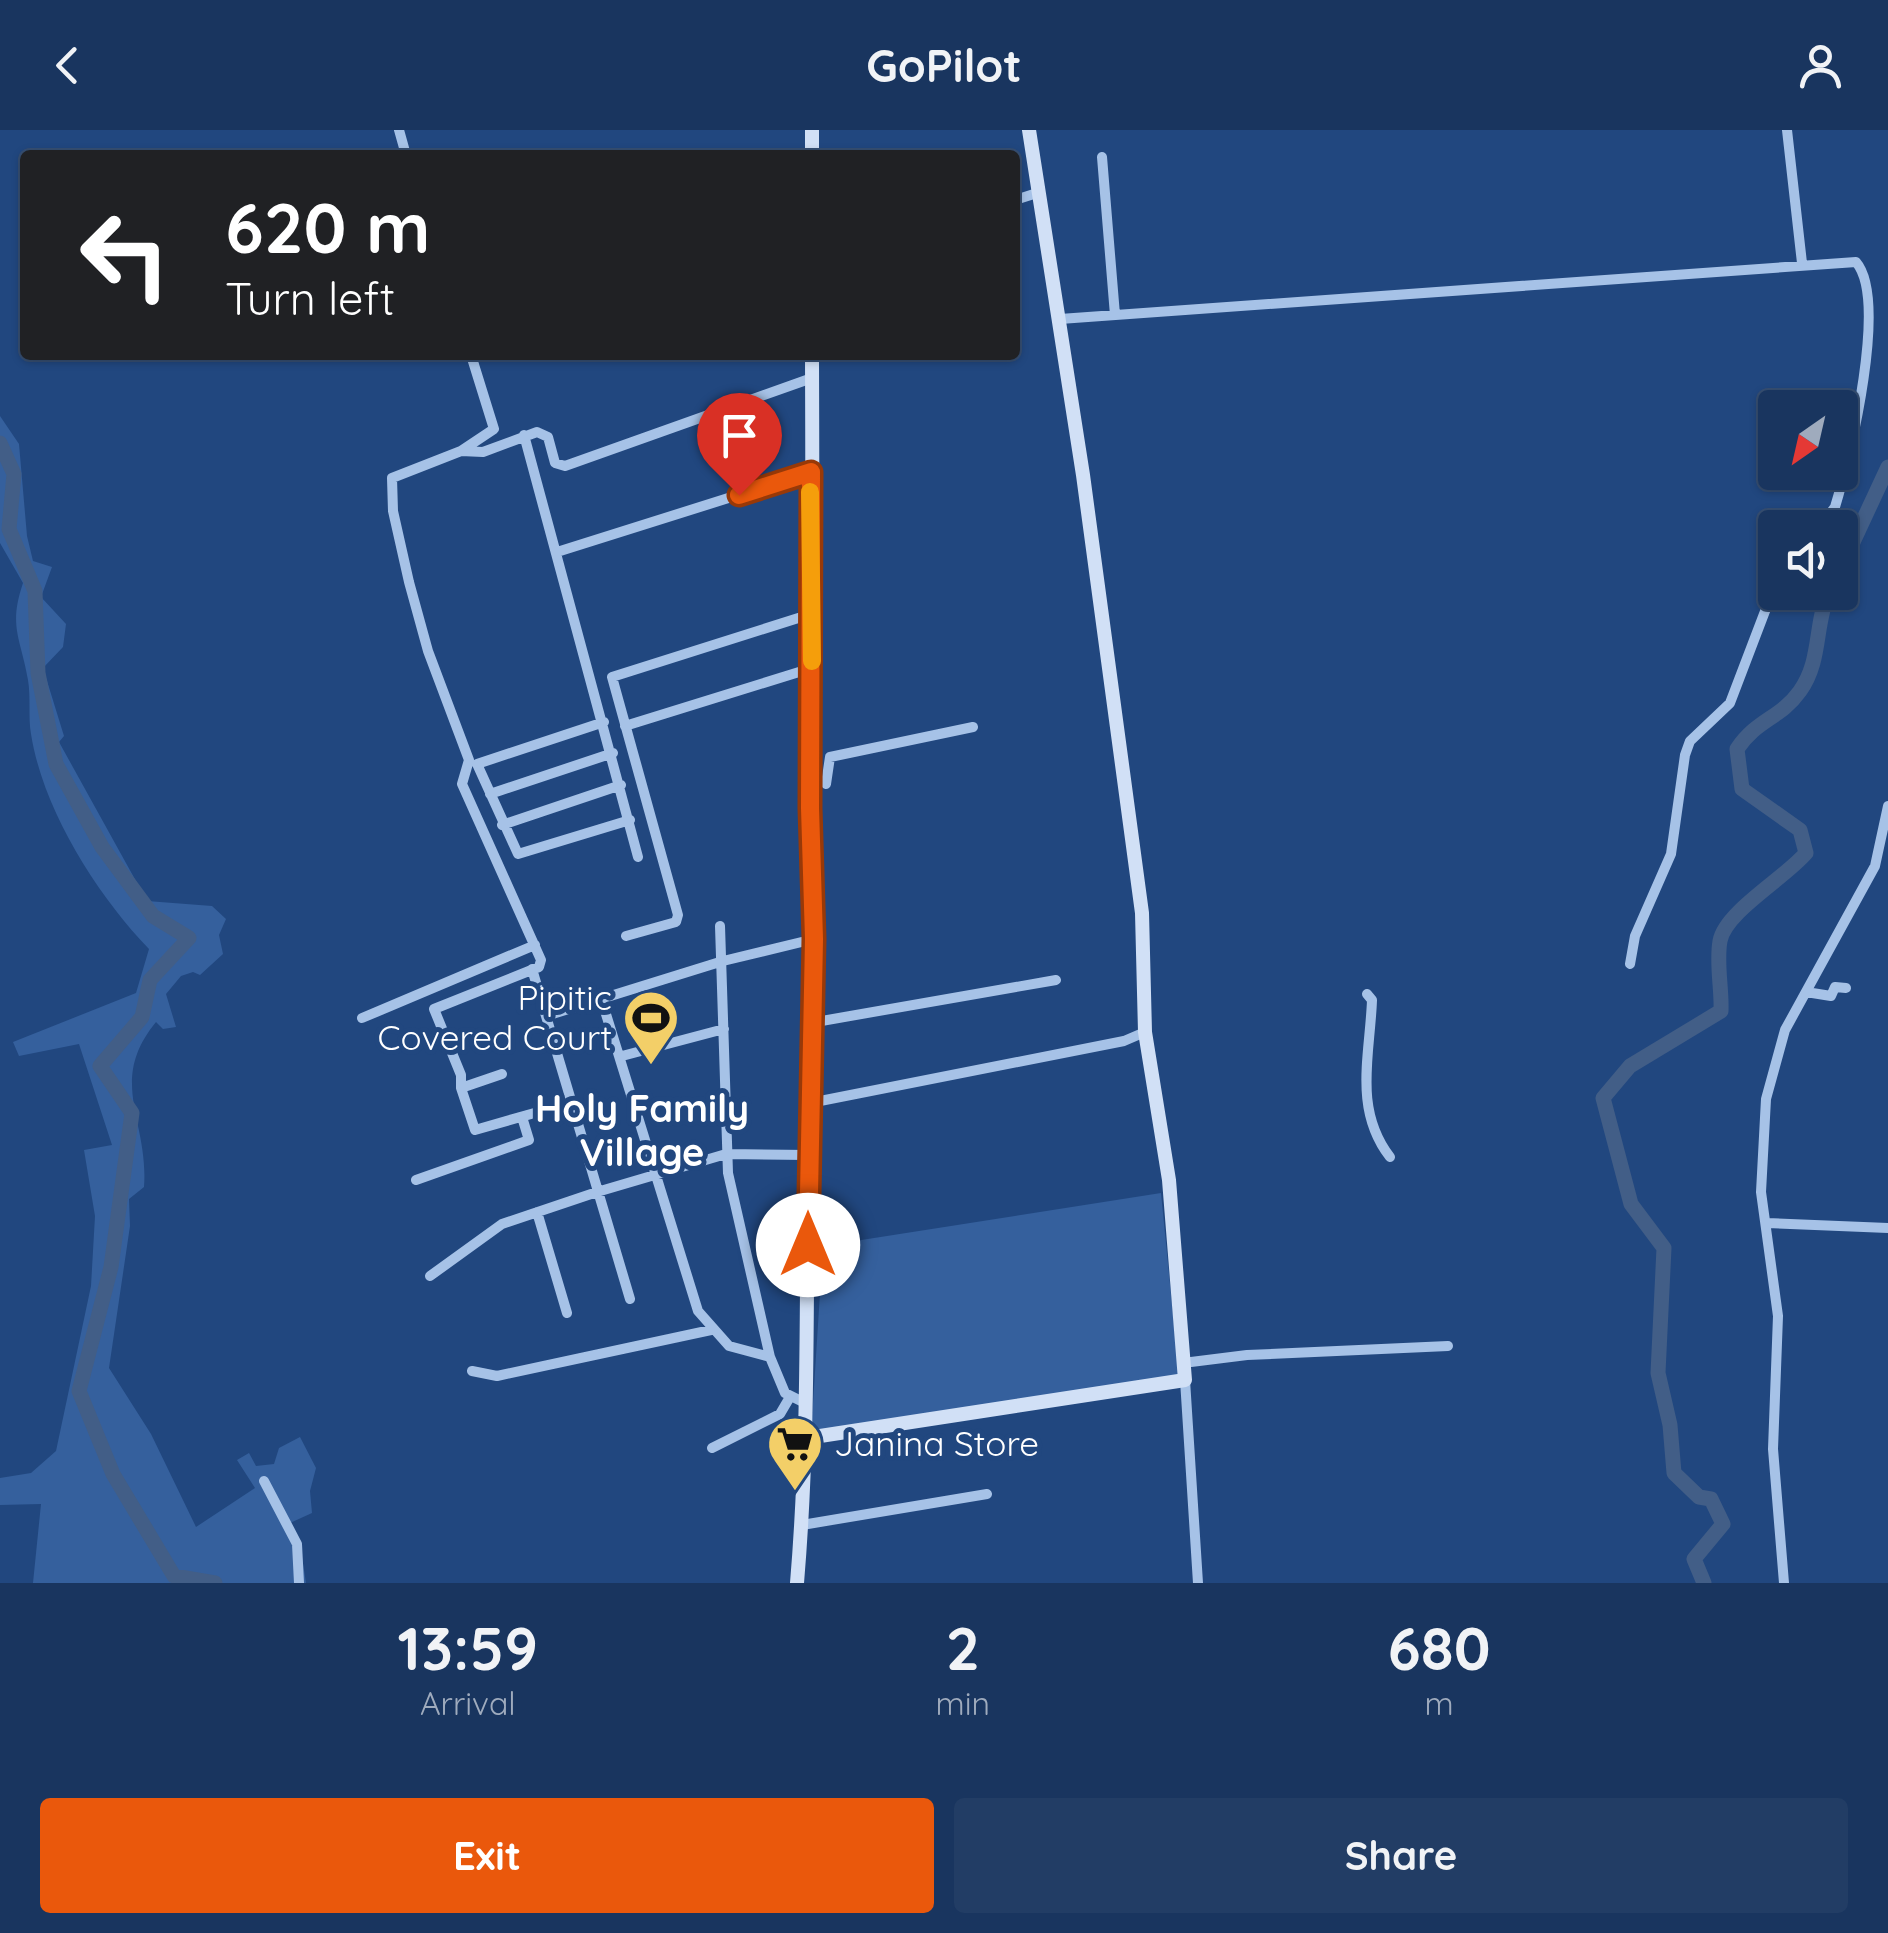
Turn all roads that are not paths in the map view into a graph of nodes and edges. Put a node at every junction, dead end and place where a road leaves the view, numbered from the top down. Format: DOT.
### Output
graph roads {
  1 [pos="1028,130"];
  2 [pos="1786,130"];
  3 [pos="1102,157"];
  4 [pos="1037,193"];
  5 [pos="1020,198"];
  6 [pos="1802,264"];
  7 [pos="1115,315"];
  8 [pos="1060,319"];
  9 [pos="472,360"];
  10 [pos="812,360"];
  11 [pos="812,378"];
  12 [pos="487,434"];
  13 [pos="524,434"];
  14 [pos="497,447"];
  15 [pos="462,451"];
  16 [pos="811,472"];
  17 [pos="1833,510"];
  18 [pos="558,552"];
  19 [pos="1766,610"];
  20 [pos="812,614"];
  21 [pos="812,668"];
  22 [pos="604,722"];
  23 [pos="626,726"];
  24 [pos="973,727"];
  25 [pos="613,753"];
  26 [pos="826,784"];
  27 [pos="621,785"];
  28 [pos="490,794"];
  29 [pos="1888,806"];
  30 [pos="630,820"];
  31 [pos="502,825"];
  32 [pos="638,857"];
  33 [pos="720,926"];
  34 [pos="626,936"];
  35 [pos="814,939"];
  36 [pos="535,945"];
  37 [pos="723,960"];
  38 [pos="1630,964"];
  39 [pos="532,969"];
  40 [pos="1056,980"];
  41 [pos="1846,988"];
  42 [pos="1806,992"];
  43 [pos="1367,994"];
  44 [pos="601,998"];
  45 [pos="546,1016"];
  46 [pos="362,1018"];
  47 [pos="810,1023"];
  48 [pos="724,1029"];
  49 [pos="1145,1032"];
  50 [pos="622,1056"];
  51 [pos="502,1074"];
  52 [pos="460,1088"];
  53 [pos="810,1103"];
  54 [pos="538,1112"];
  55 [pos="522,1117"];
  56 [pos="726,1154"];
  57 [pos="808,1156"];
  58 [pos="1390,1156"];
  59 [pos="657,1174"];
  60 [pos="416,1180"];
  61 [pos="597,1192"];
  62 [pos="537,1212"];
  63 [pos="1767,1223"];
  64 [pos="1888,1228"];
  65 [pos="430,1276"];
  66 [pos="630,1298"];
  67 [pos="567,1313"];
  68 [pos="711,1330"];
  69 [pos="1448,1346"];
  70 [pos="770,1357"];
  71 [pos="1183,1363"];
  72 [pos="472,1371"];
  73 [pos="1185,1380"];
  74 [pos="790,1397"];
  75 [pos="807,1404"];
  76 [pos="807,1438"];
  77 [pos="712,1448"];
  78 [pos="264,1480"];
  79 [pos="986,1494"];
  80 [pos="802,1525"];
  81 [pos="299,1583"];
  82 [pos="797,1583"];
  83 [pos="1198,1583"];
  84 [pos="1784,1583"];
  1 -- 4 [label="street"];
  2 -- 6 [label="street"];
  3 -- 7 [label="street"];
  4 -- 5 [label="street"];
  4 -- 8 [label="street"];
  6 -- 7 [label="street"];
  6 -- 17 [label="street"];
  7 -- 8 [label="street"];
  8 -- 49 [label="street"];
  9 -- 12 [label="street"];
  10 -- 11 [label="street"];
  11 -- 13 [label="street"];
  11 -- 16 [label="street"];
  12 -- 14 [label="street"];
  12 -- 15 [label="street"];
  13 -- 14 [label="street"];
  13 -- 18 [label="street"];
  14 -- 15 [label="street"];
  15 -- 36 [label="street"];
  16 -- 18 [label="street"];
  16 -- 20 [label="street"];
  18 -- 22 [label="street"];
  19 -- 38 [label="street"];
  20 -- 21 [label="street"];
  20 -- 23 [label="street"];
  21 -- 23 [label="street"];
  21 -- 35 [label="street"];
  22 -- 25 [label="street"];
  22 -- 28 [label="street"];
  23 -- 34 [label="street"];
  24 -- 26 [label="street"];
  25 -- 27 [label="street"];
  25 -- 28 [label="street"];
  27 -- 30 [label="street"];
  27 -- 31 [label="street"];
  28 -- 31 [label="street"];
  29 -- 42 [label="street"];
  30 -- 31 [label="street"];
  30 -- 32 [label="street"];
  33 -- 37 [label="street"];
  35 -- 37 [label="street"];
  35 -- 47 [label="street"];
  36 -- 39 [label="street"];
  36 -- 46 [label="street"];
  37 -- 44 [label="street"];
  37 -- 48 [label="street"];
  39 -- 45 [label="street"];
  39 -- 52 [label="street"];
  40 -- 47 [label="street"];
  41 -- 42 [label="street"];
  42 -- 63 [label="street"];
  43 -- 58 [label="street"];
  44 -- 45 [label="street"];
  44 -- 50 [label="street"];
  45 -- 61 [label="street"];
  47 -- 53 [label="street"];
  48 -- 50 [label="street"];
  48 -- 56 [label="street"];
  49 -- 53 [label="street"];
  49 -- 71 [label="street"];
  50 -- 59 [label="street"];
  51 -- 52 [label="street"];
  52 -- 55 [label="street"];
  53 -- 57 [label="street"];
  54 -- 55 [label="street"];
  55 -- 60 [label="street"];
  56 -- 57 [label="street"];
  56 -- 59 [label="street"];
  56 -- 70 [label="street"];
  57 -- 75 [label="street"];
  59 -- 61 [label="street"];
  59 -- 68 [label="street"];
  61 -- 62 [label="street"];
  61 -- 66 [label="street"];
  62 -- 65 [label="street"];
  62 -- 67 [label="street"];
  63 -- 64 [label="street"];
  63 -- 84 [label="street"];
  68 -- 70 [label="street"];
  68 -- 72 [label="street"];
  69 -- 71 [label="street"];
  70 -- 74 [label="street"];
  71 -- 73 [label="street"];
  73 -- 76 [label="street"];
  73 -- 83 [label="street"];
  74 -- 75 [label="street"];
  74 -- 77 [label="street"];
  75 -- 76 [label="street"];
  76 -- 80 [label="street"];
  78 -- 81 [label="street"];
  79 -- 80 [label="street"];
  80 -- 82 [label="street"];
}
